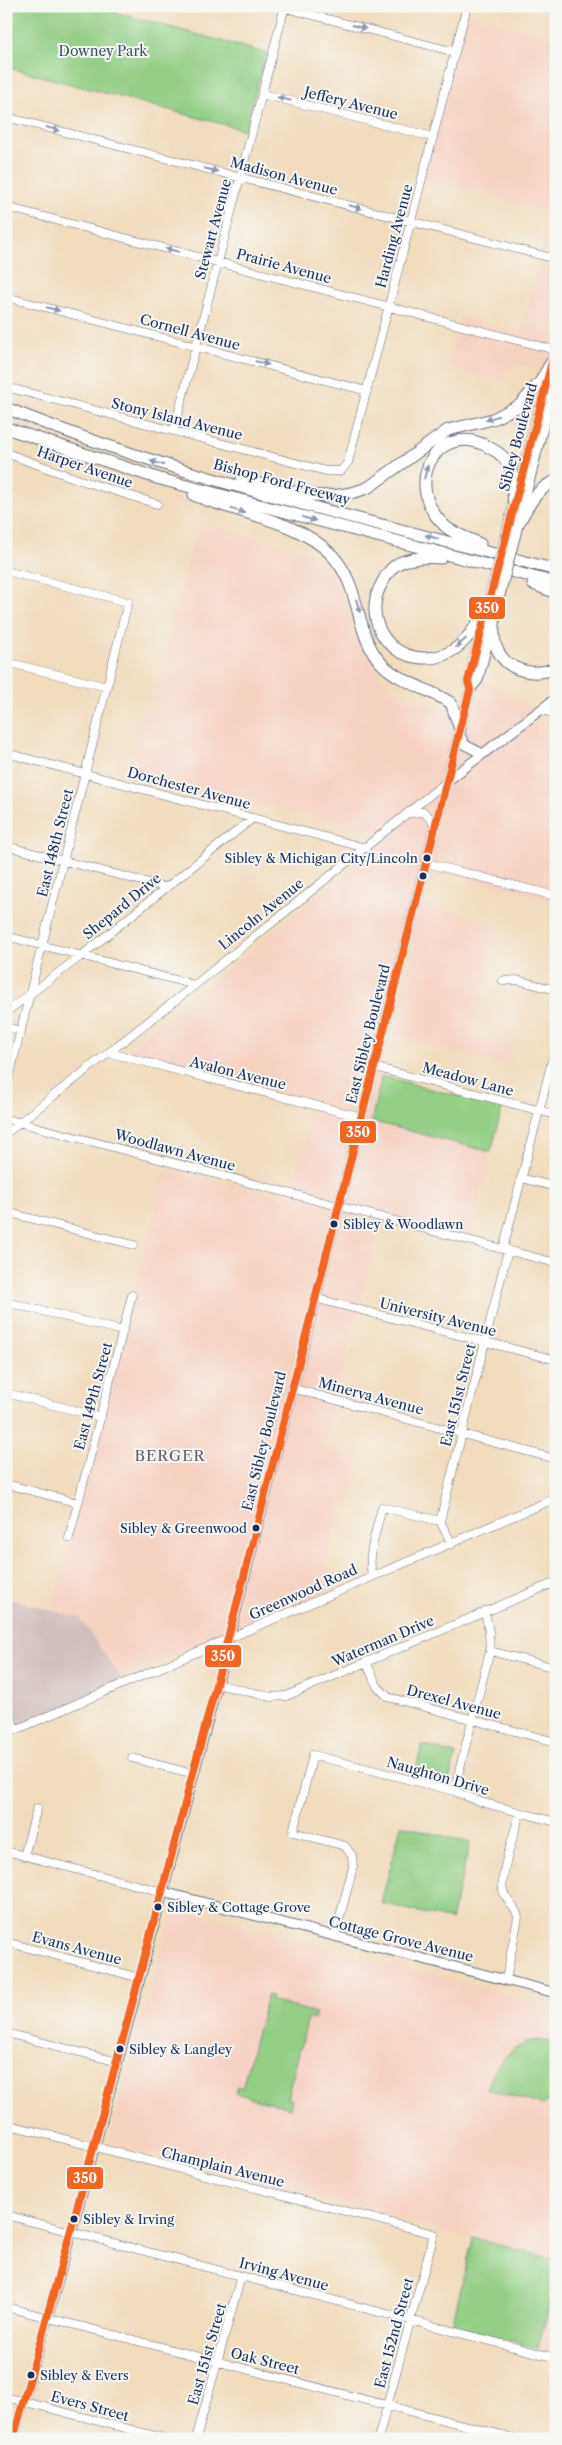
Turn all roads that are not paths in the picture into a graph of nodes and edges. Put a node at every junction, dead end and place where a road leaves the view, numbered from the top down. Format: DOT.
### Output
graph roads {
  1 [pos="467,6"];
  2 [pos="282,7"];
  3 [pos="455,52"];
  4 [pos="262,94"];
  5 [pos="6,117"];
  6 [pos="433,137"];
  7 [pos="240,177"];
  8 [pos="6,207"];
  9 [pos="411,222"];
  10 [pos="556,259"];
  11 [pos="218,262"];
  12 [pos="6,297"];
  13 [pos="388,307"];
  14 [pos="196,346"];
  15 [pos="555,348"];
  16 [pos="551,363"];
  17 [pos="556,377"];
  18 [pos="6,388"];
  19 [pos="366,391"];
  20 [pos="6,408"];
  21 [pos="6,428"];
  22 [pos="174,430"];
  23 [pos="6,453"];
  24 [pos="341,470"];
  25 [pos="186,472"];
  26 [pos="160,479"];
  27 [pos="556,481"];
  28 [pos="514,502"];
  29 [pos="157,504"];
  30 [pos="518,524"];
  31 [pos="510,536"];
  32 [pos="496,554"];
  33 [pos="462,559"];
  34 [pos="556,564"];
  35 [pos="539,565"];
  36 [pos="556,570"];
  37 [pos="6,571"];
  38 [pos="514,573"];
  39 [pos="556,583"];
  40 [pos="556,594"];
  41 [pos="492,608"];
  42 [pos="6,662"];
  43 [pos="556,668"];
  44 [pos="107,687"];
  45 [pos="556,698"];
  46 [pos="541,710"];
  47 [pos="556,714"];
  48 [pos="460,731"];
  49 [pos="6,754"];
  50 [pos="483,754"];
  51 [pos="85,774"];
  52 [pos="446,782"];
  53 [pos="408,814"];
  54 [pos="253,818"];
  55 [pos="436,825"];
  56 [pos="6,846"];
  57 [pos="366,848"];
  58 [pos="63,860"];
  59 [pos="426,863"];
  60 [pos="165,887"];
  61 [pos="556,896"];
  62 [pos="6,936"];
  63 [pos="42,946"];
  64 [pos="81,956"];
  65 [pos="503,981"];
  66 [pos="195,985"];
  67 [pos="556,990"];
  68 [pos="30,993"];
  69 [pos="6,1012"];
  70 [pos="6,1027"];
  71 [pos="21,1031"];
  72 [pos="556,1046"];
  73 [pos="110,1052"];
  74 [pos="374,1067"];
  75 [pos="6,1089"];
  76 [pos="539,1111"];
  77 [pos="556,1115"];
  78 [pos="360,1117"];
  79 [pos="6,1119"];
  80 [pos="20,1123"];
  81 [pos="6,1133"];
  82 [pos="521,1178"];
  83 [pos="556,1187"];
  84 [pos="338,1206"];
  85 [pos="6,1212"];
  86 [pos="134,1245"];
  87 [pos="505,1250"];
  88 [pos="556,1263"];
  89 [pos="132,1294"];
  90 [pos="314,1298"];
  91 [pos="6,1302"];
  92 [pos="123,1331"];
  93 [pos="485,1341"];
  94 [pos="556,1360"];
  95 [pos="291,1388"];
  96 [pos="6,1393"];
  97 [pos="101,1417"];
  98 [pos="461,1432"];
  99 [pos="556,1466"];
  100 [pos="6,1484"];
  101 [pos="556,1498"];
  102 [pos="78,1503"];
  103 [pos="440,1521"];
  104 [pos="69,1538"];
  105 [pos="452,1544"];
  106 [pos="372,1576"];
  107 [pos="556,1582"];
  108 [pos="485,1611"];
  109 [pos="228,1638"];
  110 [pos="490,1651"];
  111 [pos="366,1662"];
  112 [pos="556,1668"];
  113 [pos="217,1684"];
  114 [pos="6,1709"];
  115 [pos="472,1720"];
  116 [pos="16,1730"];
  117 [pos="6,1734"];
  118 [pos="556,1742"];
  119 [pos="132,1758"];
  120 [pos="194,1774"];
  121 [pos="454,1791"];
  122 [pos="37,1808"];
  123 [pos="520,1813"];
  124 [pos="556,1822"];
  125 [pos="6,1851"];
  126 [pos="24,1856"];
  127 [pos="163,1892"];
  128 [pos="335,1936"];
  129 [pos="6,1942"];
  130 [pos="140,1978"];
  131 [pos="506,1980"];
  132 [pos="556,1993"];
  133 [pos="6,2033"];
  134 [pos="118,2062"];
  135 [pos="6,2124"];
  136 [pos="95,2147"];
  137 [pos="6,2215"];
  138 [pos="71,2232"];
  139 [pos="434,2234"];
  140 [pos="241,2276"];
  141 [pos="6,2307"];
  142 [pos="48,2318"];
  143 [pos="410,2320"];
  144 [pos="556,2358"];
  145 [pos="217,2362"];
  146 [pos="6,2397"];
  147 [pos="24,2402"];
  148 [pos="387,2405"];
  149 [pos="13,2439"];
  150 [pos="167,2439"];
  151 [pos="196,2439"];
  152 [pos="378,2439"];
  153 [pos="517,2439"];
  1 -- 3 [label="street, Harding Avenue"];
  2 -- 3 [label="street, one-way"];
  2 -- 4 [label="street, Stewart Avenue"];
  3 -- 6 [label="street, Harding Avenue"];
  6 -- 4 [label="street, Jeffery Avenue, one-way"];
  4 -- 7 [label="street, Stewart Avenue"];
  5 -- 7 [label="street, Madison Avenue, one-way"];
  6 -- 9 [label="street, Harding Avenue"];
  7 -- 9 [label="street, Madison Avenue, one-way"];
  7 -- 11 [label="street, Stewart Avenue"];
  11 -- 8 [label="street, Prairie Avenue, one-way"];
  9 -- 10 [label="street, Madison Avenue"];
  9 -- 13 [label="street, Harding Avenue"];
  11 -- 13 [label="street, Prairie Avenue"];
  11 -- 14 [label="street, Stewart Avenue"];
  12 -- 14 [label="street, Cornell Avenue, one-way"];
  13 -- 15 [label="street, Prairie Avenue"];
  13 -- 19 [label="street, Harding Avenue"];
  14 -- 19 [label="street, Cornell Avenue, one-way"];
  14 -- 22 [label="street, Stewart Avenue"];
  15 -- 16 [label="main road, Sibley Boulevard"];
  16 -- 25 [label="highway, one-way"];
  16 -- 28 [label="main road, Sibley Boulevard"];
  17 -- 30 [label="main road, Sibley Boulevard"];
  18 -- 22 [label="street, Stony Island Avenue"];
  19 -- 24 [label="street, Harding Avenue"];
  25 -- 20 [label="highway, Bishop Ford Freeway, one-way"];
  21 -- 26 [label="highway, Bishop Ford Freeway"];
  22 -- 24 [label="street, Stony Island Avenue"];
  23 -- 29 [label="street, Harper Avenue"];
  32 -- 25 [label="highway, Bishop Ford Freeway, one-way"];
  26 -- 33 [label="highway, Bishop Ford Freeway, one-way"];
  26 -- 48 [label="highway, one-way"];
  27 -- 30 [label="highway"];
  28 -- 31 [label="main road, Sibley Boulevard"];
  32 -- 28 [label="highway, one-way"];
  30 -- 31 [label="main road, Sibley Boulevard"];
  31 -- 41 [label="main road, bridge"];
  32 -- 35 [label="highway, Bishop Ford Freeway"];
  33 -- 38 [label="highway, Bishop Ford Freeway"];
  41 -- 33 [label="highway, one-way"];
  34 -- 35 [label="highway"];
  35 -- 36 [label="highway, Bishop Ford Freeway"];
  37 -- 44 [label="street, East 148th Street"];
  38 -- 39 [label="highway, Bishop Ford Freeway"];
  38 -- 40 [label="highway"];
  41 -- 43 [label="highway"];
  41 -- 48 [label="main road, East Sibley Boulevard"];
  42 -- 44 [label="street"];
  44 -- 51 [label="street, East 148th Street"];
  45 -- 46 [label="main road, Lincoln Avenue"];
  46 -- 47 [label="street"];
  46 -- 50 [label="main road, Lincoln Avenue"];
  48 -- 50 [label="main road"];
  48 -- 52 [label="main road, East Sibley Boulevard"];
  49 -- 51 [label="street, Dorchester Avenue"];
  50 -- 52 [label="main road, Lincoln Avenue"];
  51 -- 54 [label="street, Dorchester Avenue"];
  51 -- 58 [label="street, East 148th Street"];
  52 -- 53 [label="street, Lincoln Avenue"];
  52 -- 55 [label="main road, East Sibley Boulevard"];
  53 -- 55 [label="street"];
  53 -- 57 [label="street, Lincoln Avenue"];
  54 -- 57 [label="street, Dorchester Avenue"];
  54 -- 60 [label="street, Shepard Drive"];
  55 -- 59 [label="main road, East Sibley Boulevard"];
  56 -- 58 [label="street"];
  57 -- 66 [label="street, Lincoln Avenue"];
  58 -- 60 [label="street"];
  58 -- 63 [label="street, East 148th Street"];
  59 -- 61 [label="street"];
  59 -- 74 [label="main road, East Sibley Boulevard"];
  60 -- 64 [label="street, Shepard Drive"];
  62 -- 63 [label="street"];
  63 -- 64 [label="street"];
  63 -- 68 [label="street, East 148th Street"];
  64 -- 66 [label="street"];
  64 -- 68 [label="street, Shepard Drive"];
  65 -- 67 [label="street"];
  66 -- 73 [label="street, Lincoln Avenue"];
  68 -- 69 [label="street, Shepard Drive"];
  68 -- 71 [label="street, East 148th Street"];
  70 -- 71 [label="street"];
  71 -- 75 [label="street, East 148th Street"];
  72 -- 76 [label="street, East 151st Street"];
  73 -- 78 [label="street, Avalon Avenue"];
  73 -- 80 [label="street, Lincoln Avenue"];
  74 -- 76 [label="street, Meadow Lane"];
  74 -- 78 [label="main road, East Sibley Boulevard"];
  76 -- 77 [label="street, Meadow Lane"];
  76 -- 82 [label="street, East 151st Street"];
  78 -- 84 [label="main road, East Sibley Boulevard"];
  79 -- 80 [label="street, Woodlawn Avenue"];
  80 -- 81 [label="street, Lincoln Avenue"];
  80 -- 84 [label="street, Woodlawn Avenue"];
  82 -- 83 [label="street"];
  82 -- 87 [label="street, East 151st Street"];
  84 -- 87 [label="street, Woodlawn Avenue"];
  84 -- 90 [label="main road, East Sibley Boulevard"];
  85 -- 86 [label="street"];
  87 -- 88 [label="street, Woodlawn Avenue"];
  87 -- 93 [label="street, East 151st Street"];
  89 -- 92 [label="street, East 149th Street"];
  90 -- 93 [label="street, University Avenue"];
  90 -- 95 [label="main road, East Sibley Boulevard"];
  91 -- 92 [label="street"];
  92 -- 97 [label="street, East 149th Street"];
  93 -- 94 [label="street, University Avenue"];
  93 -- 98 [label="street, East 151st Street"];
  95 -- 98 [label="street, Minerva Avenue"];
  95 -- 109 [label="main road, East Sibley Boulevard"];
  96 -- 97 [label="street"];
  97 -- 102 [label="street, East 149th Street"];
  98 -- 99 [label="street, Minerva Avenue"];
  98 -- 103 [label="street, East 151st Street"];
  100 -- 102 [label="street"];
  101 -- 105 [label="street, Greenwood Road"];
  102 -- 104 [label="street, East 149th Street"];
  103 -- 105 [label="street"];
  103 -- 106 [label="street"];
  105 -- 106 [label="street, Greenwood Road"];
  106 -- 109 [label="street, Greenwood Road"];
  107 -- 108 [label="street, Waterman Drive"];
  108 -- 110 [label="street"];
  108 -- 111 [label="street, Waterman Drive"];
  109 -- 113 [label="main road, East Sibley Boulevard"];
  109 -- 116 [label="street, Greenwood Road"];
  110 -- 112 [label="street"];
  110 -- 115 [label="street"];
  111 -- 113 [label="street, Waterman Drive"];
  111 -- 115 [label="street, Drexel Avenue"];
  113 -- 120 [label="main road, East Sibley Boulevard"];
  114 -- 116 [label="street"];
  115 -- 118 [label="street, Drexel Avenue"];
  115 -- 121 [label="street"];
  116 -- 117 [label="street, Greenwood Road"];
  119 -- 120 [label="street"];
  120 -- 127 [label="main road, East Sibley Boulevard"];
  121 -- 123 [label="street, Naughton Drive"];
  121 -- 128 [label="street, Naughton Drive"];
  122 -- 126 [label="street"];
  123 -- 124 [label="street, Naughton Drive"];
  123 -- 131 [label="street"];
  125 -- 126 [label="street, Cottage Grove Avenue"];
  126 -- 127 [label="street, Cottage Grove Avenue"];
  127 -- 128 [label="main road, Cottage Grove Avenue"];
  127 -- 130 [label="main road, East Sibley Boulevard"];
  128 -- 131 [label="main road, Cottage Grove Avenue"];
  129 -- 130 [label="street, Evans Avenue"];
  130 -- 134 [label="main road, East Sibley Boulevard"];
  131 -- 132 [label="main road, Cottage Grove Avenue"];
  133 -- 134 [label="street"];
  134 -- 136 [label="main road, East Sibley Boulevard"];
  135 -- 136 [label="street, Champlain Avenue"];
  136 -- 138 [label="main road, East Sibley Boulevard"];
  136 -- 139 [label="street, Champlain Avenue"];
  137 -- 138 [label="street, Irving Avenue"];
  138 -- 140 [label="street, Irving Avenue"];
  138 -- 142 [label="main road, East Sibley Boulevard"];
  139 -- 143 [label="street, East 152nd Street"];
  140 -- 143 [label="street, Irving Avenue"];
  140 -- 145 [label="street, East 151st Street"];
  141 -- 142 [label="street, Oak Street"];
  142 -- 145 [label="street, Oak Street"];
  142 -- 147 [label="main road, East Sibley Boulevard"];
  143 -- 144 [label="street, Irving Avenue"];
  143 -- 148 [label="street, East 152nd Street"];
  145 -- 148 [label="street, Oak Street"];
  145 -- 151 [label="street, East 151st Street"];
  146 -- 147 [label="street, Evers Street"];
  147 -- 149 [label="main road, East Sibley Boulevard"];
  147 -- 150 [label="street, Evers Street"];
  148 -- 152 [label="street, East 152nd Street"];
  148 -- 153 [label="street, Oak Street"];
}
